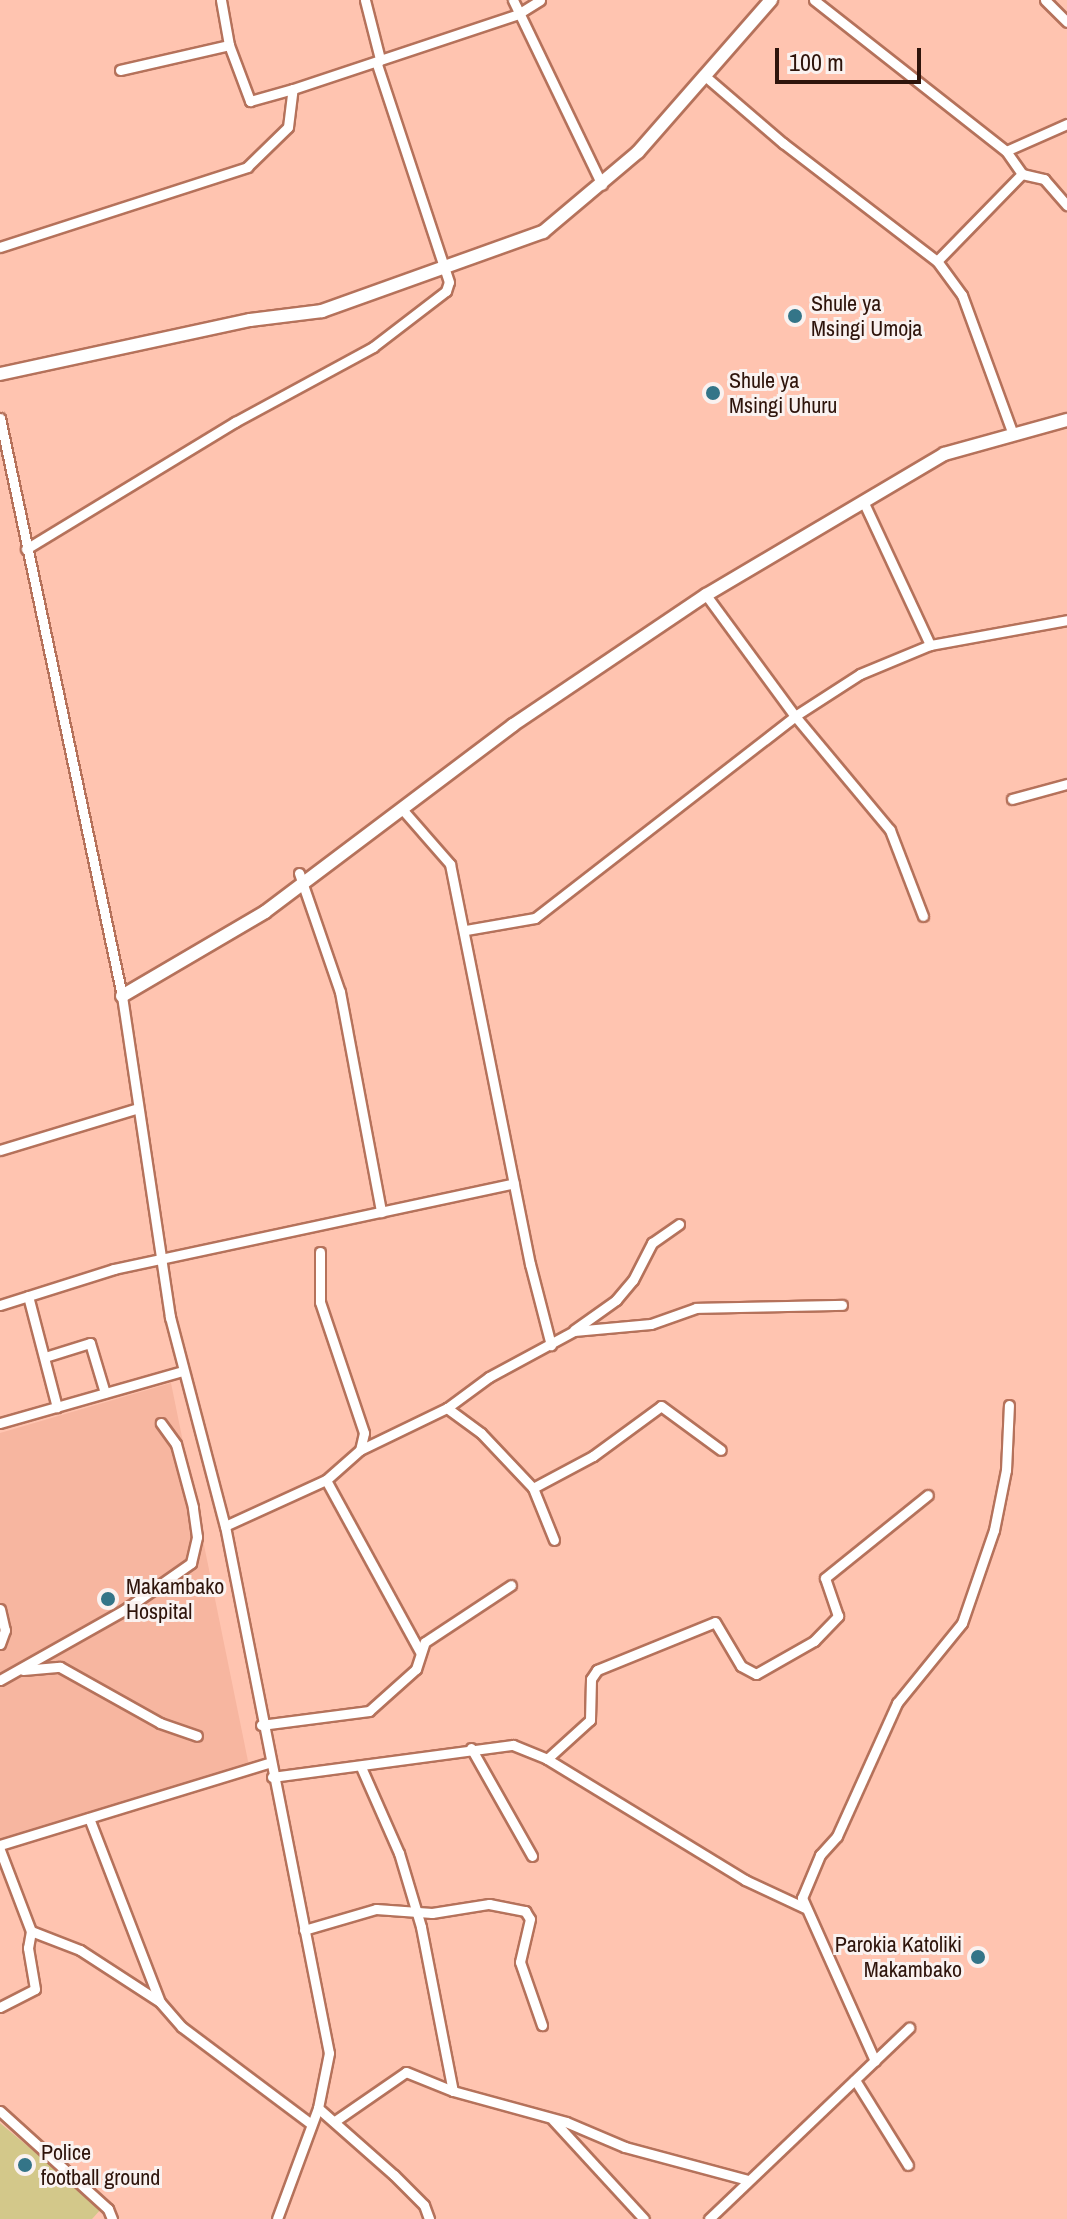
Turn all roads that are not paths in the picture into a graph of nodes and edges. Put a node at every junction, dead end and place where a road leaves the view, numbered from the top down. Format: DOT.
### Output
graph roads {
  1 [pos="221,0"];
  2 [pos="365,0"];
  3 [pos="513,0"];
  4 [pos="540,0"];
  5 [pos="771,0"];
  6 [pos="814,0"];
  7 [pos="1045,0"];
  8 [pos="518,14"];
  9 [pos="1067,22"];
  10 [pos="229,45"];
  11 [pos="377,64"];
  12 [pos="120,70"];
  13 [pos="705,76"];
  14 [pos="293,89"];
  15 [pos="1067,124"];
  16 [pos="1006,151"];
  17 [pos="1022,174"];
  18 [pos="602,185"];
  19 [pos="1067,205"];
  20 [pos="0,247"];
  21 [pos="937,261"];
  22 [pos="443,268"];
  23 [pos="0,374"];
  24 [pos="0,418"];
  25 [pos="1067,420"];
  26 [pos="1012,432"];
  27 [pos="863,501"];
  28 [pos="26,549"];
  29 [pos="706,595"];
  30 [pos="1067,620"];
  31 [pos="930,645"];
  32 [pos="795,716"];
  33 [pos="1067,784"];
  34 [pos="1012,799"];
  35 [pos="402,809"];
  36 [pos="301,878"];
  37 [pos="923,916"];
  38 [pos="466,930"];
  39 [pos="122,996"];
  40 [pos="138,1108"];
  41 [pos="0,1150"];
  42 [pos="514,1183"];
  43 [pos="381,1212"];
  44 [pos="679,1224"];
  45 [pos="320,1252"];
  46 [pos="161,1259"];
  47 [pos="28,1296"];
  48 [pos="0,1305"];
  49 [pos="842,1305"];
  50 [pos="574,1331"];
  51 [pos="551,1345"];
  52 [pos="45,1357"];
  53 [pos="182,1371"];
  54 [pos="105,1393"];
  55 [pos="1009,1405"];
  56 [pos="57,1407"];
  57 [pos="447,1408"];
  58 [pos="0,1423"];
  59 [pos="161,1423"];
  60 [pos="360,1450"];
  61 [pos="721,1450"];
  62 [pos="326,1480"];
  63 [pos="533,1488"];
  64 [pos="928,1495"];
  65 [pos="225,1526"];
  66 [pos="554,1540"];
  67 [pos="511,1585"];
  68 [pos="0,1609"];
  69 [pos="0,1644"];
  70 [pos="420,1652"];
  71 [pos="16,1671"];
  72 [pos="0,1680"];
  73 [pos="261,1725"];
  74 [pos="197,1736"];
  75 [pos="471,1748"];
  76 [pos="547,1759"];
  77 [pos="269,1763"];
  78 [pos="361,1767"];
  79 [pos="272,1777"];
  80 [pos="89,1818"];
  81 [pos="0,1848"];
  82 [pos="532,1856"];
  83 [pos="805,1908"];
  84 [pos="415,1912"];
  85 [pos="304,1930"];
  86 [pos="31,1931"];
  87 [pos="160,2002"];
  88 [pos="0,2007"];
  89 [pos="542,2025"];
  90 [pos="909,2028"];
  91 [pos="875,2061"];
  92 [pos="855,2080"];
  93 [pos="453,2091"];
  94 [pos="318,2108"];
  95 [pos="0,2111"];
  96 [pos="553,2120"];
  97 [pos="335,2121"];
  98 [pos="311,2124"];
  99 [pos="908,2165"];
  100 [pos="748,2180"];
  101 [pos="112,2219"];
  102 [pos="277,2219"];
  103 [pos="429,2219"];
  104 [pos="644,2219"];
  105 [pos="709,2219"];
  1 -- 10 [label="street"];
  2 -- 11 [label="street"];
  3 -- 8 [label="street"];
  4 -- 8 [label="street"];
  5 -- 13 [label="street"];
  6 -- 16 [label="street"];
  7 -- 9 [label="street"];
  8 -- 11 [label="street"];
  8 -- 18 [label="street"];
  10 -- 12 [label="street"];
  10 -- 14 [label="street"];
  11 -- 14 [label="street"];
  11 -- 22 [label="street"];
  13 -- 18 [label="street"];
  13 -- 21 [label="street"];
  14 -- 20 [label="street"];
  15 -- 16 [label="street"];
  16 -- 17 [label="street"];
  17 -- 19 [label="street"];
  17 -- 21 [label="street"];
  18 -- 22 [label="street"];
  21 -- 26 [label="street"];
  22 -- 23 [label="street"];
  22 -- 28 [label="street"];
  24 -- 28 [label="street"];
  25 -- 26 [label="street"];
  26 -- 27 [label="street"];
  27 -- 29 [label="street"];
  27 -- 31 [label="street"];
  28 -- 39 [label="street"];
  29 -- 32 [label="street"];
  29 -- 35 [label="street"];
  30 -- 31 [label="street"];
  31 -- 32 [label="street"];
  32 -- 37 [label="street"];
  32 -- 38 [label="street"];
  33 -- 34 [label="street"];
  35 -- 36 [label="street"];
  35 -- 38 [label="street"];
  36 -- 39 [label="street"];
  36 -- 43 [label="street"];
  38 -- 42 [label="street"];
  39 -- 40 [label="street"];
  40 -- 41 [label="street"];
  40 -- 46 [label="street"];
  42 -- 43 [label="street"];
  42 -- 51 [label="street"];
  43 -- 46 [label="street"];
  44 -- 50 [label="street"];
  45 -- 60 [label="street"];
  46 -- 47 [label="street"];
  46 -- 53 [label="street"];
  47 -- 48 [label="street"];
  47 -- 52 [label="street"];
  49 -- 50 [label="street"];
  50 -- 51 [label="street"];
  51 -- 57 [label="street"];
  52 -- 54 [label="street"];
  52 -- 56 [label="street"];
  53 -- 54 [label="street"];
  53 -- 65 [label="street"];
  54 -- 56 [label="street"];
  55 -- 83 [label="street"];
  56 -- 58 [label="street"];
  57 -- 60 [label="street"];
  57 -- 63 [label="street"];
  59 -- 71 [label="street"];
  60 -- 62 [label="street"];
  61 -- 63 [label="street"];
  62 -- 65 [label="street"];
  62 -- 70 [label="street"];
  63 -- 66 [label="street"];
  64 -- 76 [label="street"];
  65 -- 73 [label="street"];
  67 -- 70 [label="street"];
  68 -- 69 [label="street"];
  70 -- 73 [label="street"];
  71 -- 72 [label="street"];
  71 -- 74 [label="street"];
  73 -- 77 [label="street"];
  75 -- 76 [label="street"];
  75 -- 78 [label="street"];
  75 -- 82 [label="street"];
  76 -- 83 [label="street"];
  77 -- 79 [label="street"];
  77 -- 80 [label="street"];
  78 -- 79 [label="street"];
  78 -- 84 [label="street"];
  79 -- 85 [label="street"];
  80 -- 81 [label="street"];
  80 -- 87 [label="street"];
  81 -- 86 [label="street"];
  83 -- 91 [label="street"];
  84 -- 85 [label="street"];
  84 -- 89 [label="street"];
  84 -- 93 [label="street"];
  85 -- 94 [label="street"];
  86 -- 87 [label="street"];
  86 -- 88 [label="street"];
  87 -- 98 [label="street"];
  90 -- 91 [label="street"];
  91 -- 92 [label="street"];
  92 -- 99 [label="street"];
  92 -- 100 [label="street"];
  93 -- 96 [label="street"];
  93 -- 97 [label="street"];
  94 -- 97 [label="street"];
  94 -- 98 [label="street"];
  95 -- 101 [label="street"];
  96 -- 100 [label="street"];
  96 -- 104 [label="street"];
  97 -- 103 [label="street"];
  98 -- 102 [label="street"];
  100 -- 105 [label="street"];
}
